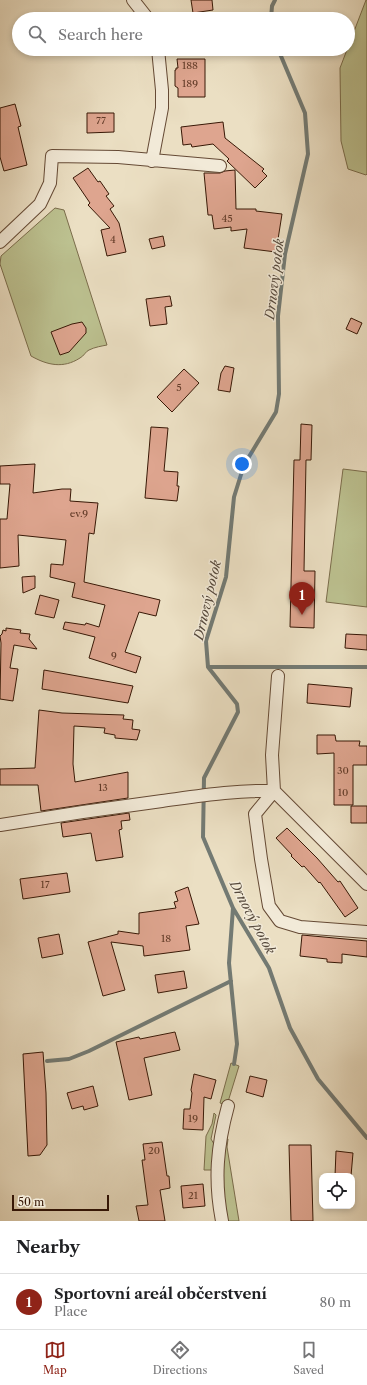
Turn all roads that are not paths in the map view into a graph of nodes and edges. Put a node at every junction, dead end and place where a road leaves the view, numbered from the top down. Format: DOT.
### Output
graph roads {
  1 [pos="133,0"];
  2 [pos="142,12"];
  3 [pos="159,56"];
  4 [pos="152,161"];
  5 [pos="220,166"];
  6 [pos="0,242"];
  7 [pos="278,676"];
  8 [pos="274,791"];
  9 [pos="0,825"];
  10 [pos="367,884"];
  11 [pos="367,932"];
  12 [pos="228,1106"];
  13 [pos="222,1221"];
  1 -- 2 [label="street"];
  3 -- 4 [label="street"];
  4 -- 5 [label="street"];
  4 -- 6 [label="street"];
  7 -- 8 [label="street"];
  8 -- 9 [label="street"];
  8 -- 10 [label="street"];
  8 -- 11 [label="street"];
  12 -- 13 [label="street"];
}
